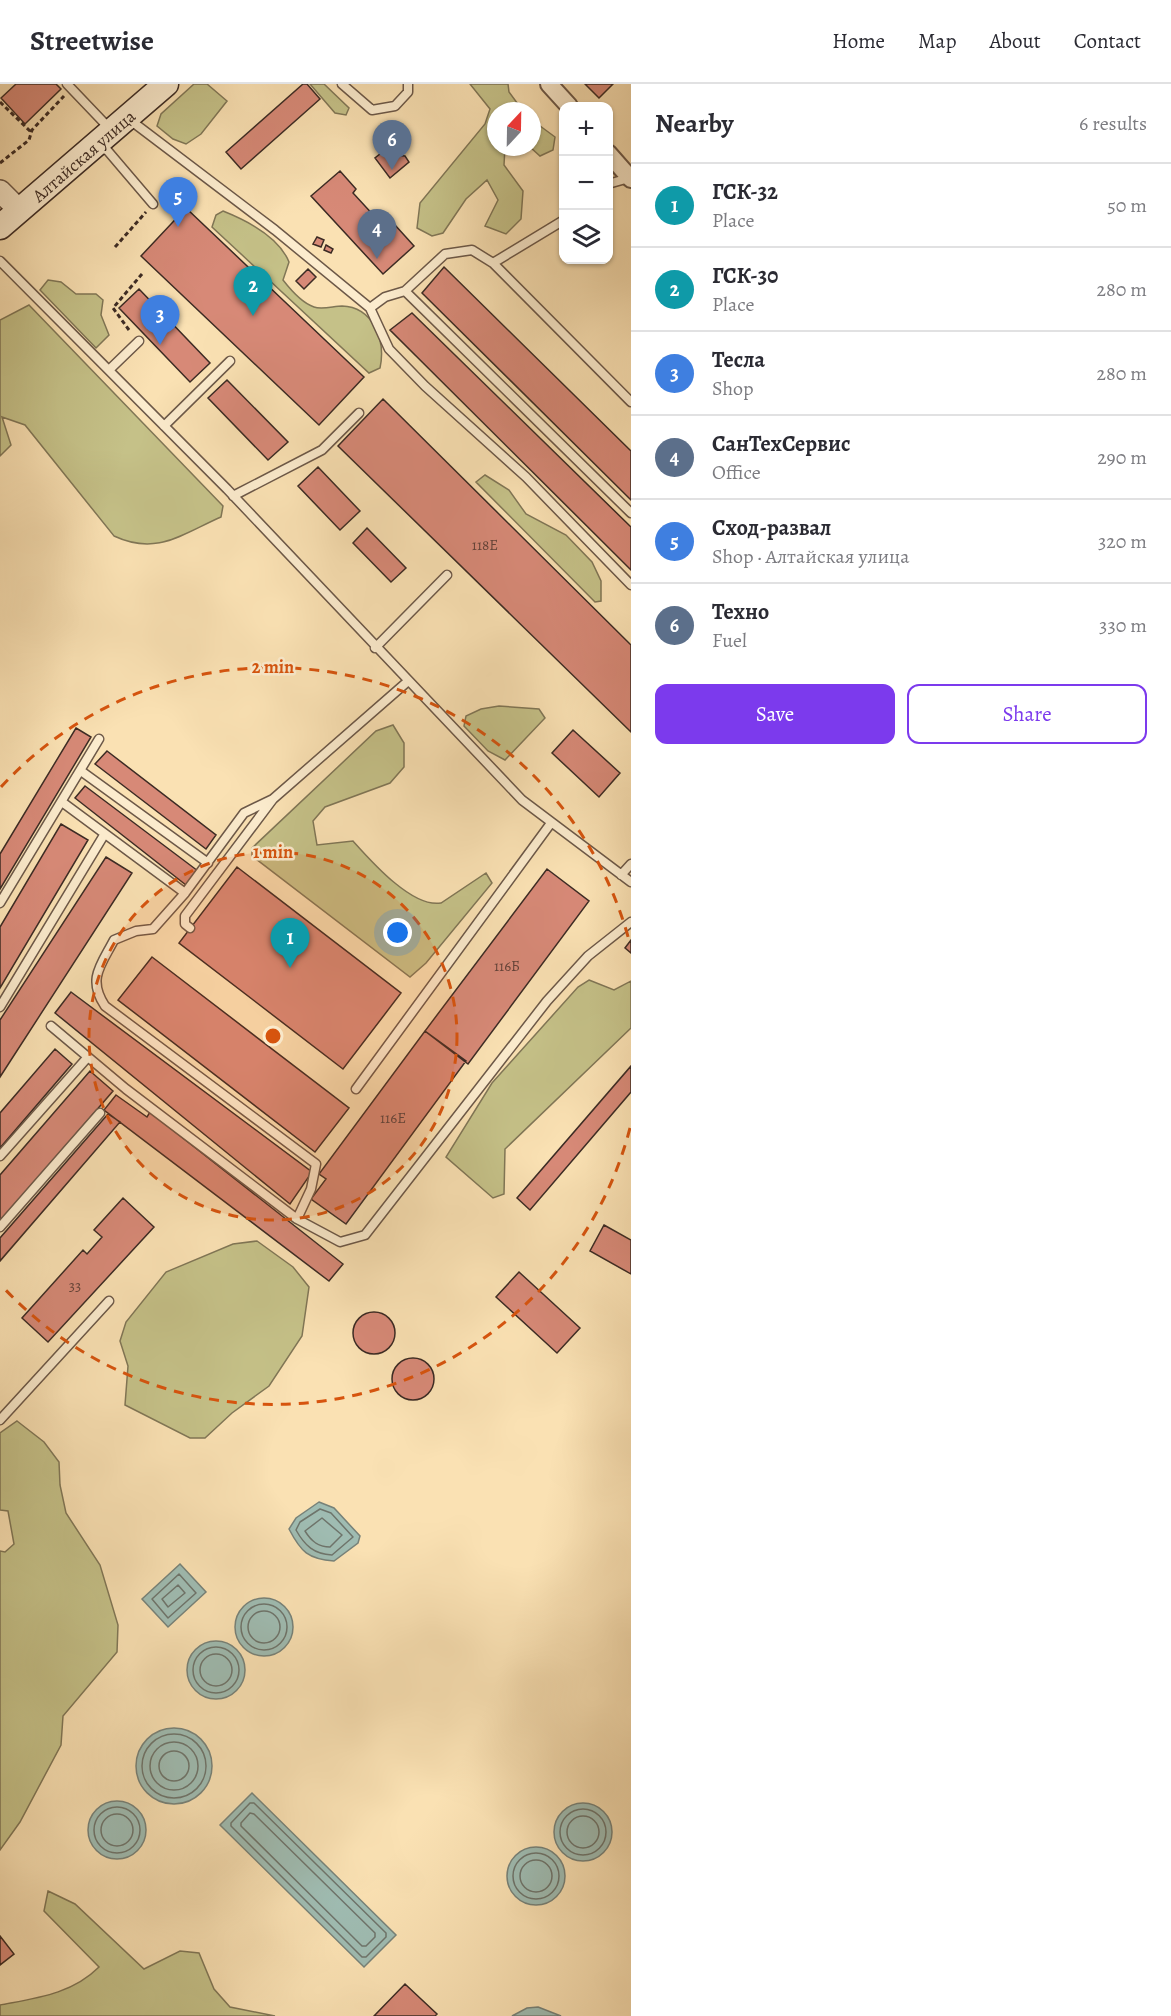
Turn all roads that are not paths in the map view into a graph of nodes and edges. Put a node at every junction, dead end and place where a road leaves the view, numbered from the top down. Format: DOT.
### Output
graph roads {
  1 [pos="166,84"];
  2 [pos="342,84"];
  3 [pos="408,84"];
  4 [pos="549,84"];
  5 [pos="69,86"];
  6 [pos="565,102"];
  7 [pos="113,130"];
  8 [pos="612,156"];
  9 [pos="631,178"];
  10 [pos="613,183"];
  11 [pos="0,191"];
  12 [pos="153,204"];
  13 [pos="20,211"];
  14 [pos="559,223"];
  15 [pos="0,226"];
  16 [pos="0,261"];
  17 [pos="493,263"];
  18 [pos="405,291"];
  19 [pos="370,308"];
  20 [pos="139,341"];
  21 [pos="230,361"];
  22 [pos="109,370"];
  23 [pos="631,402"];
  24 [pos="359,413"];
  25 [pos="164,426"];
  26 [pos="233,496"];
  27 [pos="631,513"];
  28 [pos="447,575"];
  29 [pos="631,585"];
  30 [pos="375,648"];
  31 [pos="407,682"];
  32 [pos="99,739"];
  33 [pos="81,771"];
  34 [pos="273,799"];
  35 [pos="62,802"];
  36 [pos="551,824"];
  37 [pos="104,835"];
  38 [pos="208,863"];
  39 [pos="631,864"];
  40 [pos="621,874"];
  41 [pos="631,882"];
  42 [pos="185,893"];
  43 [pos="0,903"];
  44 [pos="631,922"];
  45 [pos="190,928"];
  46 [pos="0,1007"];
  47 [pos="51,1026"];
  48 [pos="87,1058"];
  49 [pos="357,1089"];
  50 [pos="100,1113"];
  51 [pos="0,1156"];
  52 [pos="297,1219"];
  53 [pos="0,1227"];
  54 [pos="109,1301"];
  55 [pos="0,1420"];
  1 -- 7 [label="main road, Алтайская улица"];
  2 -- 3 [label="lane"];
  4 -- 6 [label="street"];
  5 -- 7 [label="lane"];
  7 -- 12 [label="lane"];
  7 -- 13 [label="main road, Алтайская улица"];
  7 -- 19 [label="lane"];
  8 -- 9 [label="street"];
  9 -- 10 [label="lane"];
  11 -- 13 [label="street"];
  13 -- 15 [label="main road, Алтайская улица"];
  14 -- 17 [label="lane"];
  16 -- 22 [label="lane"];
  17 -- 18 [label="lane"];
  17 -- 23 [label="lane"];
  18 -- 19 [label="lane"];
  18 -- 27 [label="lane"];
  19 -- 29 [label="lane"];
  20 -- 22 [label="lane"];
  21 -- 25 [label="lane"];
  22 -- 25 [label="lane"];
  24 -- 26 [label="lane"];
  25 -- 26 [label="lane"];
  26 -- 30 [label="lane"];
  28 -- 30 [label="lane"];
  30 -- 31 [label="lane"];
  31 -- 34 [label="lane"];
  31 -- 36 [label="lane"];
  32 -- 33 [label="lane"];
  33 -- 35 [label="lane"];
  33 -- 38 [label="lane"];
  34 -- 38 [label="lane"];
  34 -- 45 [label="lane"];
  35 -- 37 [label="lane"];
  35 -- 43 [label="lane"];
  36 -- 40 [label="lane"];
  36 -- 49 [label="lane"];
  37 -- 42 [label="lane"];
  37 -- 46 [label="lane"];
  38 -- 42 [label="lane"];
  39 -- 40 [label="lane"];
  40 -- 41 [label="lane"];
  42 -- 52 [label="lane"];
  44 -- 52 [label="lane"];
  47 -- 48 [label="lane"];
  48 -- 51 [label="lane"];
  48 -- 52 [label="lane"];
  50 -- 53 [label="lane"];
  54 -- 55 [label="lane"];
}
